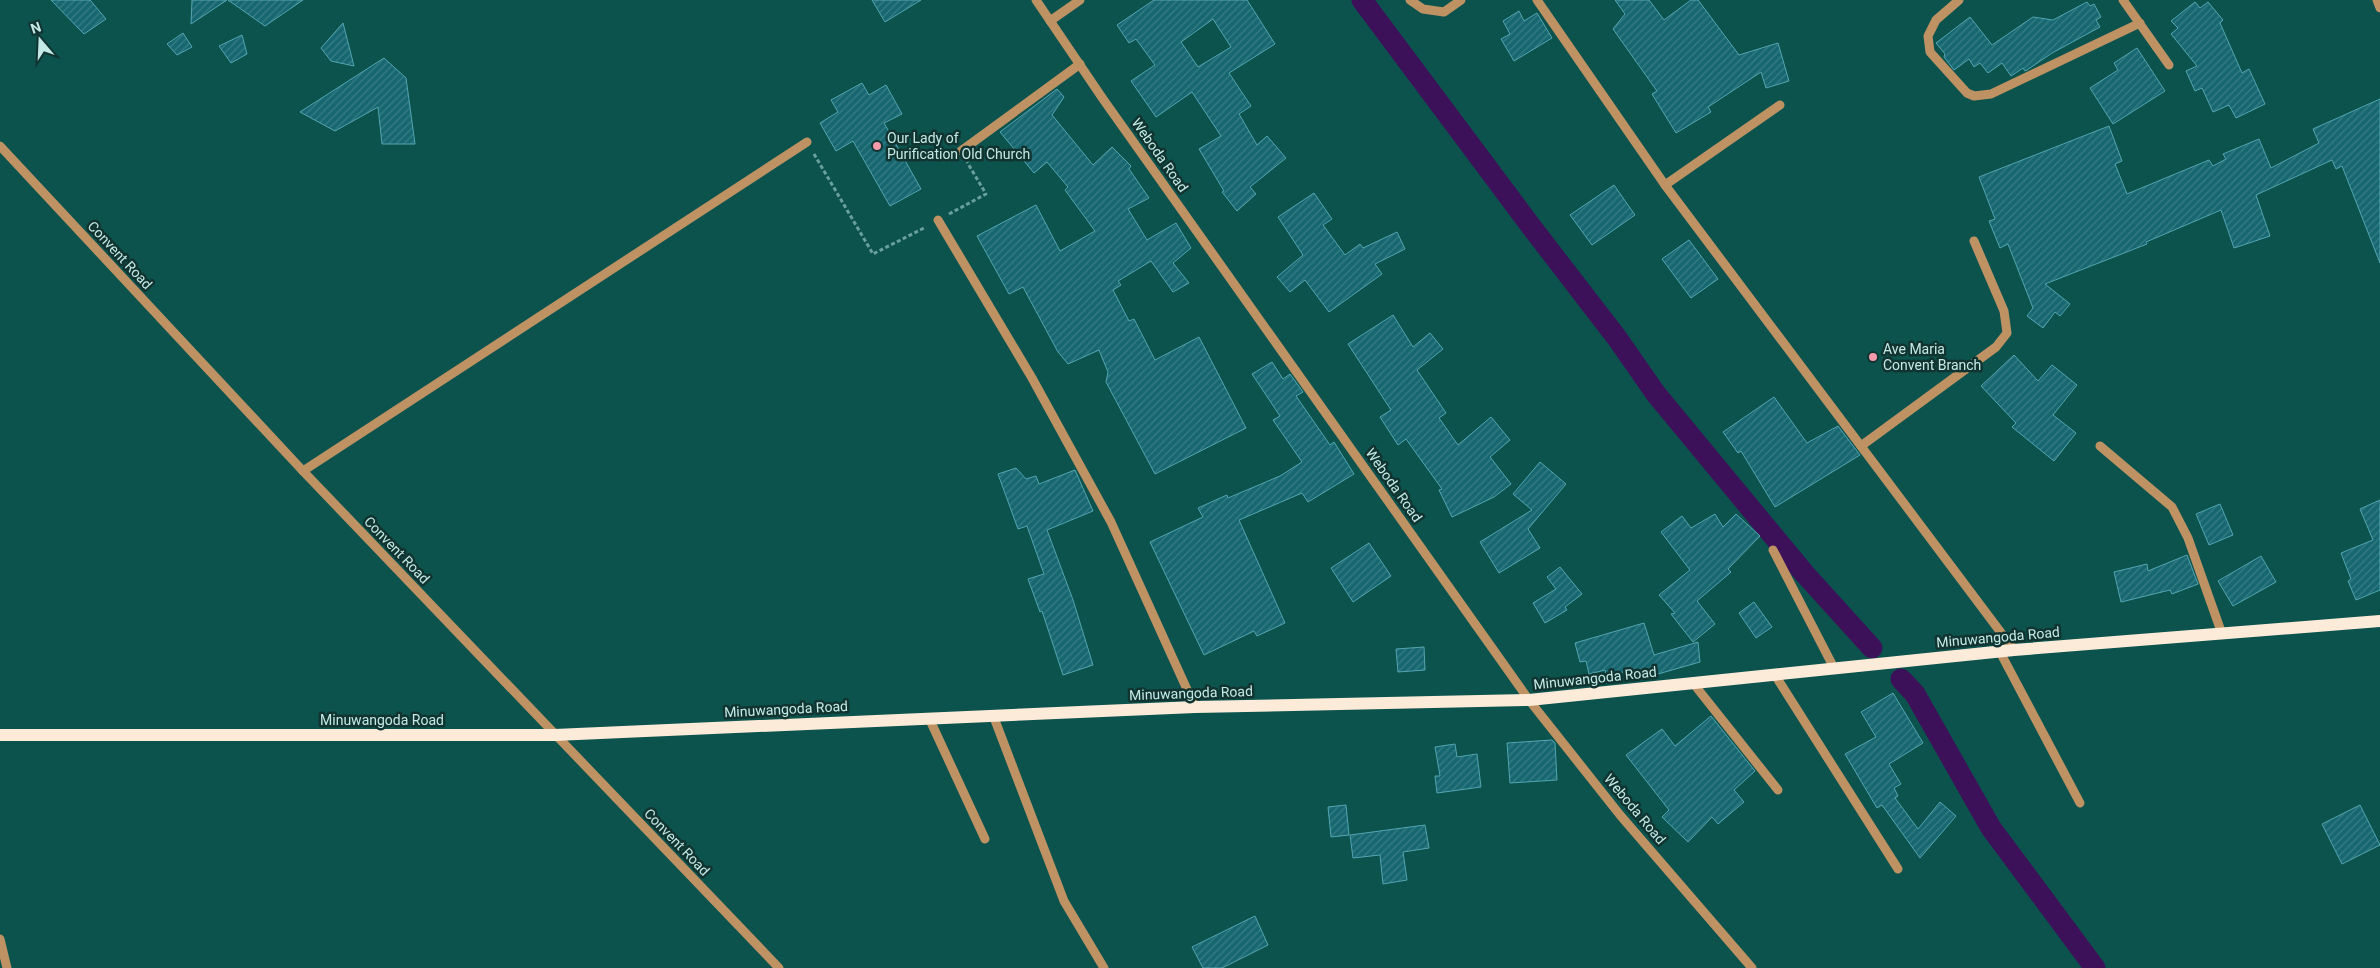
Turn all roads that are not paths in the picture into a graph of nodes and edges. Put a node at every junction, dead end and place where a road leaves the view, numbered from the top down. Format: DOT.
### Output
graph roads {
  1 [pos="1036,0"];
  2 [pos="1080,0"];
  3 [pos="1410,0"];
  4 [pos="1461,0"];
  5 [pos="1537,0"];
  6 [pos="1958,0"];
  7 [pos="2123,0"];
  8 [pos="2377,0"];
  9 [pos="2380,8"];
  10 [pos="1050,21"];
  11 [pos="2140,23"];
  12 [pos="1080,64"];
  13 [pos="2169,65"];
  14 [pos="1780,105"];
  15 [pos="807,142"];
  16 [pos="0,146"];
  17 [pos="961,150"];
  18 [pos="1665,185"];
  19 [pos="938,220"];
  20 [pos="1974,241"];
  21 [pos="1861,446"];
  22 [pos="2100,446"];
  23 [pos="303,471"];
  24 [pos="1772,550"];
  25 [pos="2380,621"];
  26 [pos="2222,634"];
  27 [pos="2014,650"];
  28 [pos="2000,652"];
  29 [pos="1834,668"];
  30 [pos="1775,674"];
  31 [pos="1693,683"];
  32 [pos="1529,700"];
  33 [pos="1195,707"];
  34 [pos="993,715"];
  35 [pos="930,718"];
  36 [pos="0,735"];
  37 [pos="555,735"];
  38 [pos="1778,790"];
  39 [pos="2080,803"];
  40 [pos="985,839"];
  41 [pos="1898,870"];
  42 [pos="0,945"];
  43 [pos="7,968"];
  44 [pos="779,968"];
  45 [pos="1104,968"];
  46 [pos="1752,968"];
  1 -- 10 [label="street, Weboda Road"];
  2 -- 10 [label="street"];
  3 -- 4 [label="street"];
  5 -- 18 [label="street"];
  6 -- 11 [label="street"];
  7 -- 11 [label="street"];
  8 -- 9 [label="street"];
  10 -- 12 [label="street, Weboda Road"];
  11 -- 13 [label="street"];
  12 -- 17 [label="street"];
  12 -- 32 [label="street, Weboda Road"];
  14 -- 18 [label="street"];
  15 -- 23 [label="street"];
  16 -- 23 [label="street, Convent Road"];
  18 -- 21 [label="street"];
  19 -- 33 [label="street"];
  20 -- 21 [label="street"];
  21 -- 27 [label="street"];
  22 -- 26 [label="street"];
  23 -- 37 [label="street, Convent Road"];
  24 -- 29 [label="street"];
  25 -- 26 [label="main road, Minuwangoda Road"];
  26 -- 27 [label="main road, Minuwangoda Road"];
  27 -- 28 [label="main road, Minuwangoda Road"];
  28 -- 29 [label="main road, Minuwangoda Road"];
  28 -- 39 [label="street"];
  29 -- 30 [label="main road, Minuwangoda Road"];
  30 -- 31 [label="main road, Minuwangoda Road"];
  30 -- 41 [label="street"];
  31 -- 32 [label="main road, Minuwangoda Road"];
  31 -- 38 [label="street"];
  32 -- 33 [label="main road, Minuwangoda Road"];
  32 -- 46 [label="street, Weboda Road"];
  33 -- 34 [label="main road, Minuwangoda Road"];
  34 -- 35 [label="main road, Minuwangoda Road"];
  34 -- 45 [label="street"];
  35 -- 37 [label="main road, Minuwangoda Road"];
  35 -- 40 [label="street"];
  36 -- 37 [label="main road, Minuwangoda Road"];
  37 -- 44 [label="street, Convent Road"];
  42 -- 43 [label="street"];
}
